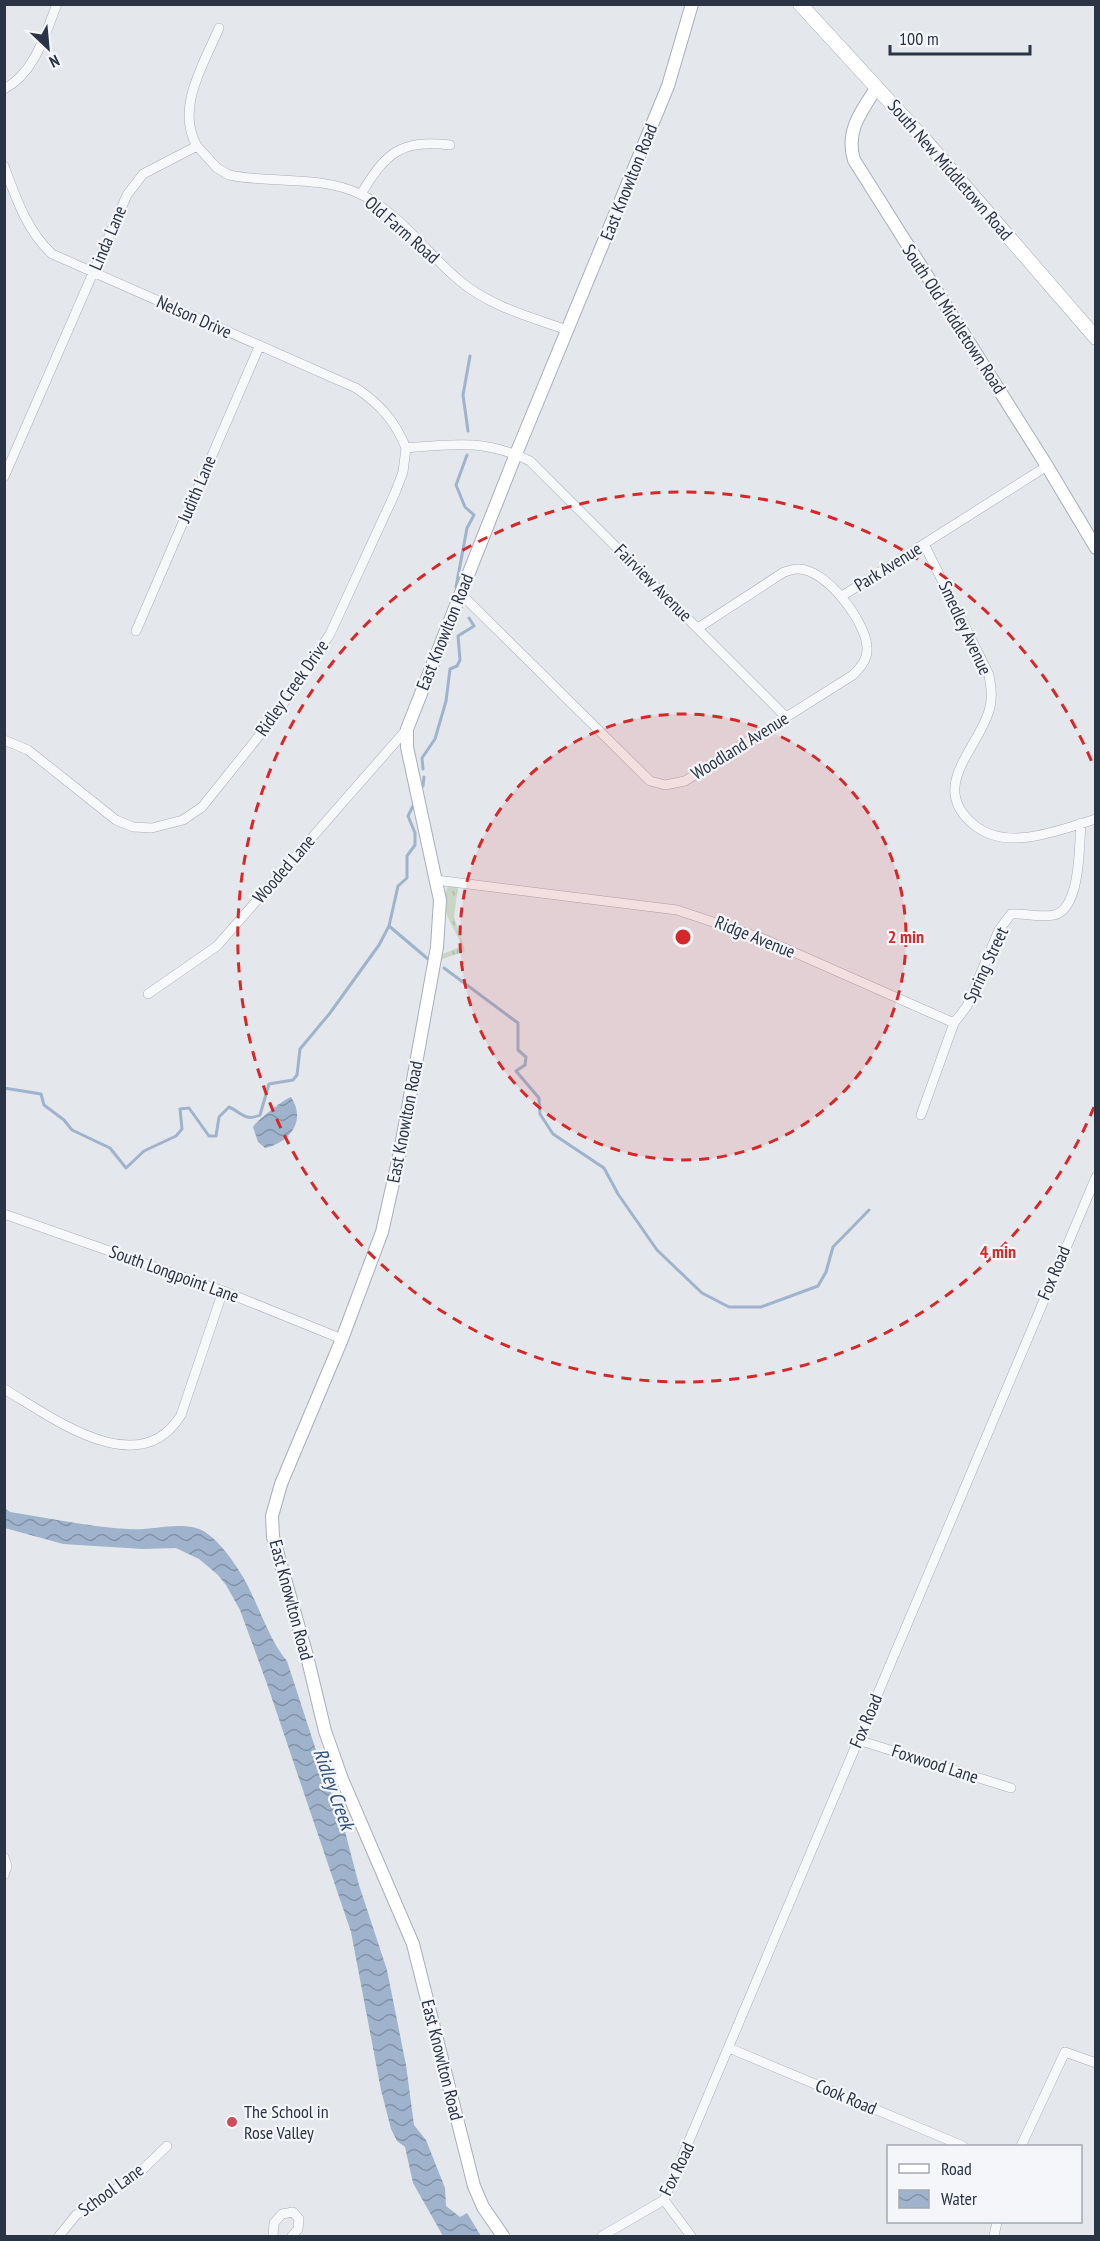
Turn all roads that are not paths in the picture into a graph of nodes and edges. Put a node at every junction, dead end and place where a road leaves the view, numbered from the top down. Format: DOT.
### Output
graph roads {
  1 [pos="57,4"];
  2 [pos="692,4"];
  3 [pos="800,4"];
  4 [pos="219,28"];
  5 [pos="877,87"];
  6 [pos="4,88"];
  7 [pos="450,145"];
  8 [pos="197,146"];
  9 [pos="6,173"];
  10 [pos="361,194"];
  11 [pos="93,272"];
  12 [pos="567,330"];
  13 [pos="1095,338"];
  14 [pos="259,347"];
  15 [pos="406,448"];
  16 [pos="516,454"];
  17 [pos="1047,466"];
  18 [pos="4,477"];
  19 [pos="924,544"];
  20 [pos="1095,548"];
  21 [pos="460,593"];
  22 [pos="842,596"];
  23 [pos="698,628"];
  24 [pos="136,631"];
  25 [pos="786,717"];
  26 [pos="407,729"];
  27 [pos="4,740"];
  28 [pos="1095,819"];
  29 [pos="1081,823"];
  30 [pos="436,879"];
  31 [pos="148,994"];
  32 [pos="954,1023"];
  33 [pos="921,1115"];
  34 [pos="1095,1177"];
  35 [pos="4,1214"];
  36 [pos="224,1292"];
  37 [pos="342,1339"];
  38 [pos="4,1389"];
  39 [pos="858,1740"];
  40 [pos="1011,1788"];
  41 [pos="4,1857"];
  42 [pos="4,1875"];
  43 [pos="729,2048"];
  44 [pos="1095,2063"];
  45 [pos="961,2145"];
  46 [pos="1022,2145"];
  47 [pos="167,2146"];
  48 [pos="664,2200"];
  49 [pos="59,2236"];
  50 [pos="273,2236"];
  51 [pos="292,2236"];
  52 [pos="503,2236"];
  53 [pos="602,2236"];
  54 [pos="691,2236"];
  1 -- 6 [label="street"];
  2 -- 12 [label="main road, East Knowlton Road"];
  3 -- 5 [label="main road, South New Middletown Road"];
  4 -- 8 [label="street"];
  5 -- 13 [label="main road, South New Middletown Road"];
  5 -- 17 [label="main road, South Old Middletown Road"];
  7 -- 10 [label="street"];
  8 -- 10 [label="street, Old Farm Road"];
  8 -- 11 [label="street, Linda Lane"];
  9 -- 11 [label="street, Nelson Drive"];
  10 -- 12 [label="street, Old Farm Road"];
  11 -- 14 [label="street, Nelson Drive"];
  11 -- 18 [label="street, Linda Lane"];
  12 -- 16 [label="main road, East Knowlton Road"];
  14 -- 15 [label="street, Nelson Drive"];
  14 -- 24 [label="street, Judith Lane"];
  15 -- 16 [label="street"];
  15 -- 27 [label="street, Ridley Creek Drive"];
  16 -- 21 [label="main road, East Knowlton Road"];
  16 -- 23 [label="street, Fairview Avenue"];
  17 -- 19 [label="street, Park Avenue"];
  17 -- 20 [label="main road, South Old Middletown Road"];
  19 -- 22 [label="street, Park Avenue"];
  19 -- 29 [label="street, Smedley Avenue"];
  21 -- 25 [label="street, Woodland Avenue"];
  21 -- 26 [label="main road, East Knowlton Road"];
  22 -- 23 [label="street, Park Avenue"];
  22 -- 25 [label="street, Woodland Avenue"];
  23 -- 25 [label="street, Fairview Avenue"];
  26 -- 30 [label="main road, East Knowlton Road"];
  26 -- 31 [label="street, Wooded Lane"];
  28 -- 29 [label="street, Smedley Avenue"];
  29 -- 32 [label="street, Spring Street"];
  30 -- 32 [label="street, Ridge Avenue"];
  30 -- 37 [label="main road, East Knowlton Road"];
  32 -- 33 [label="street, Spring Street"];
  34 -- 39 [label="street, Fox Road"];
  35 -- 36 [label="street, South Longpoint Lane"];
  36 -- 37 [label="street, South Longpoint Lane"];
  36 -- 38 [label="street"];
  37 -- 52 [label="main road, East Knowlton Road"];
  39 -- 40 [label="street, Foxwood Lane"];
  39 -- 43 [label="street, Fox Road"];
  41 -- 42 [label="street"];
  43 -- 45 [label="street, Cook Road"];
  43 -- 48 [label="street, Fox Road"];
  44 -- 46 [label="street"];
  47 -- 49 [label="street, School Lane"];
  48 -- 53 [label="street, Fox Road"];
  48 -- 54 [label="street"];
  50 -- 51 [label="street"];
}
